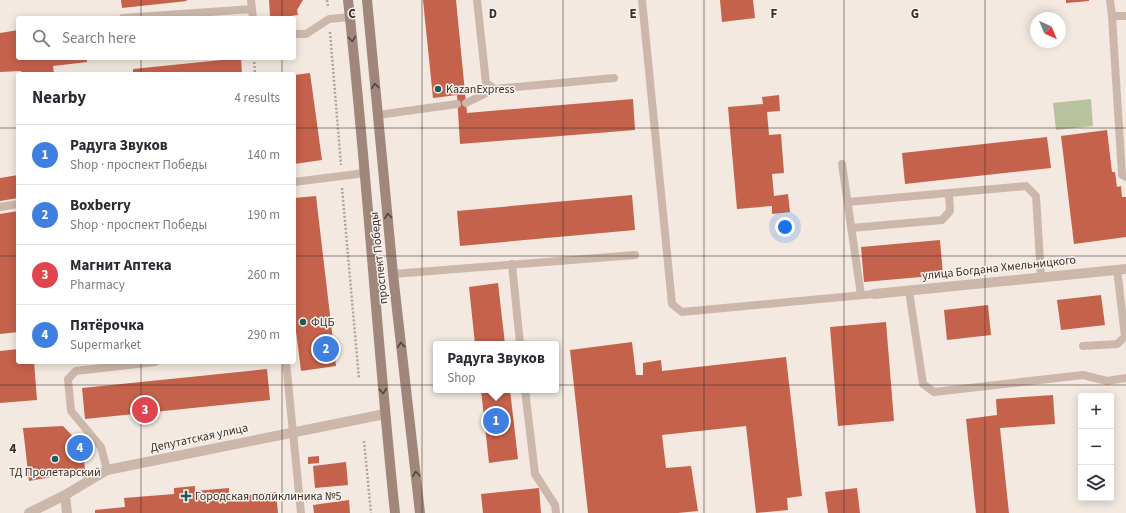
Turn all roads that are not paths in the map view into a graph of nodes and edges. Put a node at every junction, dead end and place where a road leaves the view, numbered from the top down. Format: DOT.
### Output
graph roads {
  1 [pos="251,0"];
  2 [pos="348,0"];
  3 [pos="366,0"];
  4 [pos="476,0"];
  5 [pos="642,0"];
  6 [pos="1110,0"];
  7 [pos="252,9"];
  8 [pos="152,16"];
  9 [pos="253,16"];
  10 [pos="1112,16"];
  11 [pos="1126,16"];
  12 [pos="350,17"];
  13 [pos="296,34"];
  14 [pos="614,78"];
  15 [pos="495,89"];
  16 [pos="466,103"];
  17 [pos="457,104"];
  18 [pos="378,115"];
  19 [pos="842,164"];
  20 [pos="365,173"];
  21 [pos="1126,177"];
  22 [pos="296,182"];
  23 [pos="949,193"];
  24 [pos="848,202"];
  25 [pos="16,204"];
  26 [pos="0,206"];
  27 [pos="851,228"];
  28 [pos="635,255"];
  29 [pos="512,264"];
  30 [pos="1121,269"];
  31 [pos="394,274"];
  32 [pos="1041,277"];
  33 [pos="909,291"];
  34 [pos="874,294"];
  35 [pos="861,296"];
  36 [pos="520,341"];
  37 [pos="1083,346"];
  38 [pos="137,364"];
  39 [pos="286,364"];
  40 [pos="1126,378"];
  41 [pos="526,393"];
  42 [pos="385,414"];
  43 [pos="293,431"];
  44 [pos="107,470"];
  45 [pos="65,495"];
  46 [pos="29,513"];
  47 [pos="68,513"];
  48 [pos="301,513"];
  49 [pos="395,513"];
  50 [pos="420,513"];
  51 [pos="556,513"];
  1 -- 7 [label="lane"];
  2 -- 12 [label="main road, проспект Победы"];
  18 -- 3 [label="main road, проспект Победы, one-way"];
  4 -- 15 [label="lane"];
  5 -- 35 [label="lane"];
  6 -- 10 [label="lane"];
  7 -- 8 [label="lane"];
  7 -- 9 [label="lane"];
  10 -- 11 [label="lane"];
  10 -- 21 [label="lane"];
  12 -- 13 [label="lane"];
  12 -- 20 [label="main road, проспект Победы, one-way"];
  14 -- 15 [label="lane"];
  15 -- 16 [label="lane"];
  17 -- 18 [label="lane"];
  31 -- 18 [label="main road, проспект Победы, one-way"];
  19 -- 24 [label="lane"];
  20 -- 22 [label="lane"];
  20 -- 42 [label="main road, проспект Победы, one-way"];
  23 -- 24 [label="lane"];
  23 -- 27 [label="lane"];
  23 -- 32 [label="lane"];
  24 -- 27 [label="lane"];
  25 -- 26 [label="lane"];
  27 -- 35 [label="lane"];
  28 -- 29 [label="lane"];
  29 -- 31 [label="lane"];
  29 -- 36 [label="lane"];
  30 -- 32 [label="street, улица Богдана Хмельницкого"];
  30 -- 37 [label="lane"];
  50 -- 31 [label="main road, проспект Победы, one-way"];
  32 -- 33 [label="street, улица Богдана Хмельницкого"];
  33 -- 34 [label="street, улица Богдана Хмельницкого"];
  33 -- 40 [label="lane"];
  34 -- 35 [label="lane"];
  38 -- 44 [label="lane"];
  39 -- 43 [label="lane"];
  41 -- 51 [label="lane"];
  42 -- 43 [label="street, Депутатская улица"];
  42 -- 49 [label="main road, проспект Победы"];
  43 -- 44 [label="street, Депутатская улица"];
  43 -- 48 [label="lane"];
  44 -- 45 [label="street, Депутатская улица"];
  45 -- 46 [label="street, Депутатская улица"];
  45 -- 47 [label="street"];
}
